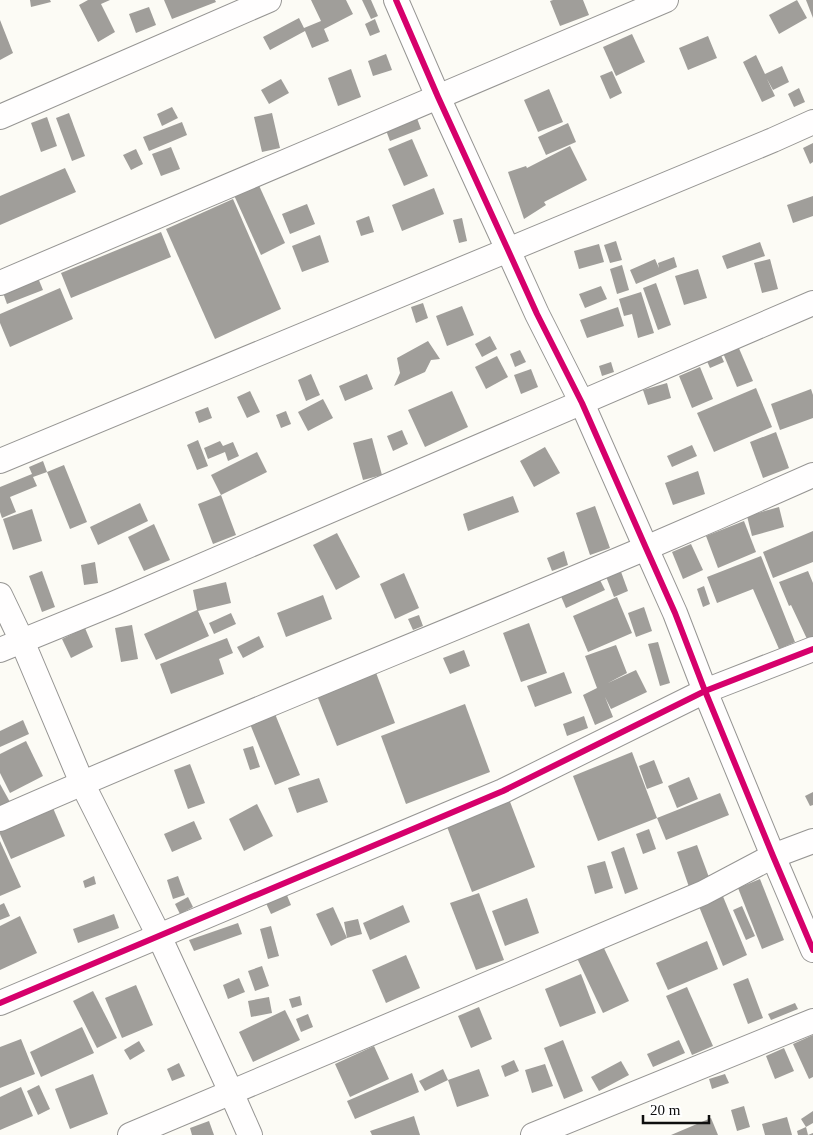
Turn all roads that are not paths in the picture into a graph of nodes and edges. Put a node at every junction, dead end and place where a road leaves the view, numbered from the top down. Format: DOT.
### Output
graph roads {
  1 [pos="269,0"];
  2 [pos="396,0"];
  3 [pos="666,0"];
  4 [pos="438,98"];
  5 [pos="0,117"];
  6 [pos="813,122"];
  7 [pos="508,250"];
  8 [pos="0,283"];
  9 [pos="813,303"];
  10 [pos="582,403"];
  11 [pos="0,461"];
  12 [pos="813,476"];
  13 [pos="646,548"];
  14 [pos="0,595"];
  15 [pos="22,642"];
  16 [pos="813,649"];
  17 [pos="0,650"];
  18 [pos="705,691"];
  19 [pos="82,783"];
  20 [pos="0,819"];
  21 [pos="813,841"];
  22 [pos="773,856"];
  23 [pos="159,936"];
  24 [pos="813,950"];
  25 [pos="0,1003"];
  26 [pos="813,1021"];
  27 [pos="231,1092"];
  28 [pos="130,1135"];
  29 [pos="250,1135"];
  30 [pos="533,1135"];
  1 -- 5 [label="street"];
  2 -- 4 [label="street"];
  3 -- 4 [label="street"];
  4 -- 7 [label="street"];
  4 -- 8 [label="street"];
  6 -- 7 [label="street"];
  7 -- 10 [label="street"];
  7 -- 11 [label="street"];
  9 -- 10 [label="street"];
  10 -- 13 [label="street"];
  10 -- 15 [label="street"];
  12 -- 13 [label="street"];
  13 -- 18 [label="street"];
  13 -- 19 [label="street"];
  14 -- 15 [label="street"];
  15 -- 17 [label="street"];
  15 -- 19 [label="street"];
  16 -- 18 [label="street"];
  18 -- 22 [label="street"];
  18 -- 23 [label="street"];
  19 -- 20 [label="street"];
  19 -- 23 [label="street"];
  21 -- 22 [label="street"];
  22 -- 24 [label="street"];
  22 -- 27 [label="street"];
  23 -- 25 [label="street"];
  23 -- 27 [label="street"];
  26 -- 30 [label="street"];
  27 -- 28 [label="street"];
  27 -- 29 [label="street"];
}
